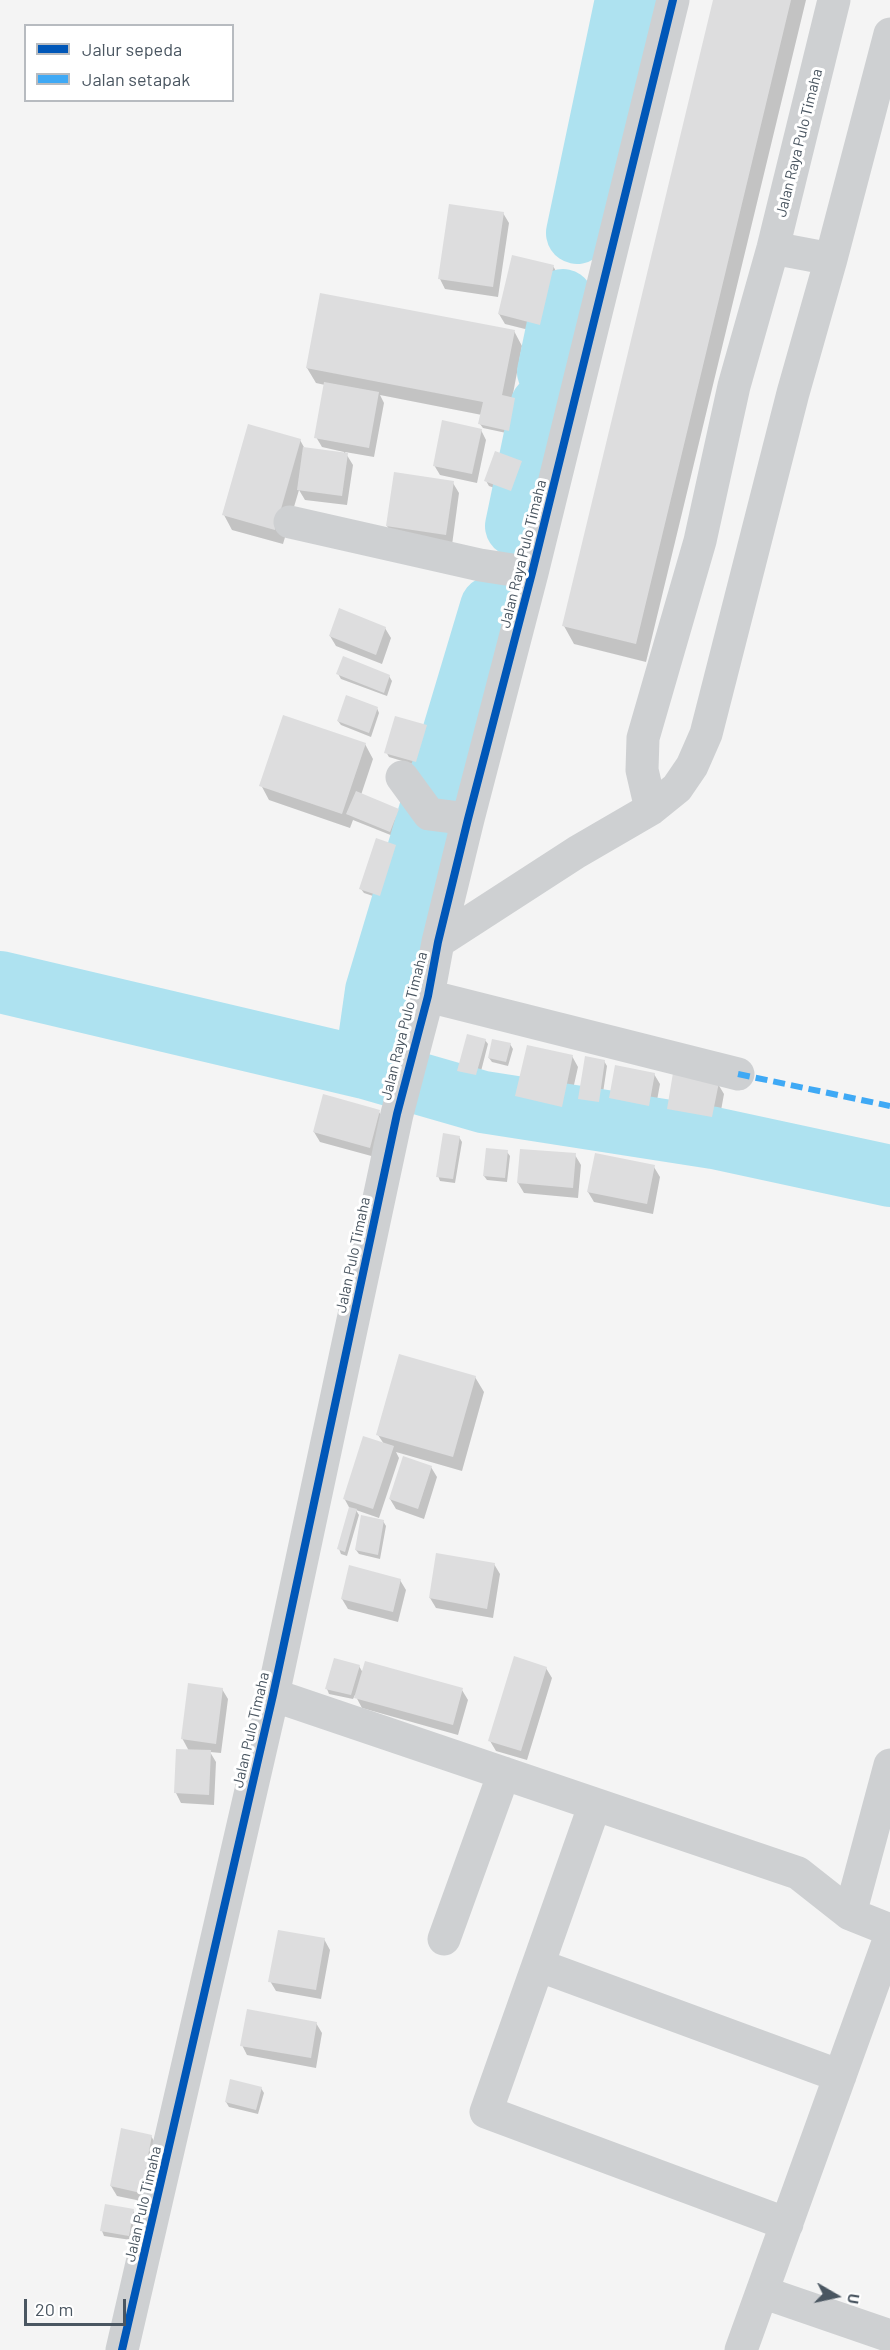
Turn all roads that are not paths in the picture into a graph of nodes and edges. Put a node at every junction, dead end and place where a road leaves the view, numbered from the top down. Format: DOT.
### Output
graph roads {
  1 [pos="673,0"];
  2 [pos="834,0"];
  3 [pos="890,34"];
  4 [pos="773,248"];
  5 [pos="831,259"];
  6 [pos="290,522"];
  7 [pos="532,573"];
  8 [pos="402,777"];
  9 [pos="651,809"];
  10 [pos="468,819"];
  11 [pos="438,942"];
  12 [pos="428,996"];
  13 [pos="738,1074"];
  14 [pos="397,1114"];
  15 [pos="273,1695"];
  16 [pos="890,1765"];
  17 [pos="504,1773"];
  18 [pos="595,1804"];
  19 [pos="850,1914"];
  20 [pos="890,1930"];
  21 [pos="890,1937"];
  22 [pos="444,1939"];
  23 [pos="538,1965"];
  24 [pos="840,2076"];
  25 [pos="787,2224"];
  26 [pos="762,2292"];
  27 [pos="890,2336"];
  28 [pos="122,2350"];
  29 [pos="741,2350"];
  1 -- 7 [label="street, Jalan Raya Pulo Timaha"];
  2 -- 4 [label="street, Jalan Raya Pulo Timaha"];
  3 -- 5 [label="street, Jalan Raya Pulo Timaha"];
  4 -- 5 [label="street"];
  4 -- 9 [label="street, Jalan Raya Pulo Timaha"];
  5 -- 9 [label="street, Jalan Raya Pulo Timaha"];
  6 -- 7 [label="street"];
  7 -- 10 [label="street, Jalan Raya Pulo Timaha"];
  8 -- 10 [label="street"];
  9 -- 11 [label="street, Jalan Raya Pulo Timaha"];
  10 -- 11 [label="street, Jalan Raya Pulo Timaha"];
  11 -- 12 [label="street, Jalan Raya Pulo Timaha"];
  12 -- 13 [label="street"];
  12 -- 14 [label="street, Jalan Raya Pulo Timaha"];
  14 -- 15 [label="street, Jalan Pulo Timaha"];
  15 -- 17 [label="street"];
  15 -- 28 [label="street, Jalan Pulo Timaha"];
  16 -- 19 [label="street"];
  17 -- 18 [label="street"];
  17 -- 22 [label="street"];
  18 -- 19 [label="street"];
  18 -- 23 [label="street"];
  19 -- 20 [label="street"];
  21 -- 24 [label="street"];
  23 -- 24 [label="street"];
  23 -- 25 [label="street"];
  24 -- 25 [label="street"];
  25 -- 26 [label="street"];
  26 -- 27 [label="street"];
  26 -- 29 [label="street"];
}
